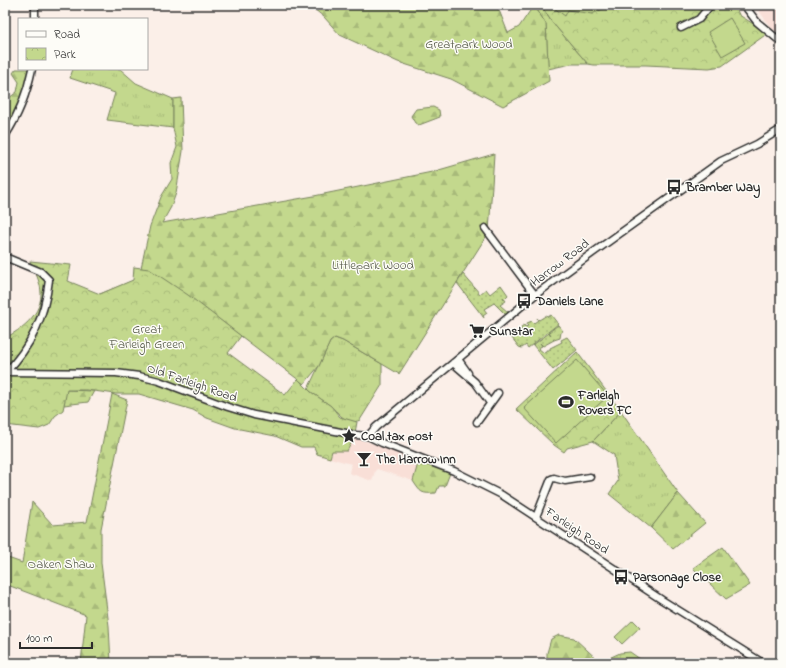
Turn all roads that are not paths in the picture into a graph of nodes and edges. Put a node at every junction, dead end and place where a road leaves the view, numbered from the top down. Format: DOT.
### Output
graph roads {
  1 [pos="35,5"];
  2 [pos="744,5"];
  3 [pos="710,6"];
  4 [pos="35,18"];
  5 [pos="681,28"];
  6 [pos="781,42"];
  7 [pos="32,70"];
  8 [pos="781,129"];
  9 [pos="5,136"];
  10 [pos="485,228"];
  11 [pos="5,257"];
  12 [pos="535,295"];
  13 [pos="456,361"];
  14 [pos="16,362"];
  15 [pos="6,372"];
  16 [pos="23,372"];
  17 [pos="498,393"];
  18 [pos="490,403"];
  19 [pos="477,422"];
  20 [pos="368,436"];
  21 [pos="590,477"];
  22 [pos="536,517"];
  23 [pos="763,663"];
  1 -- 4 [label="street"];
  2 -- 6 [label="street"];
  3 -- 5 [label="street"];
  7 -- 9 [label="street"];
  8 -- 12 [label="street, Harrow Road"];
  10 -- 12 [label="street"];
  11 -- 14 [label="street"];
  12 -- 13 [label="street, Harrow Road"];
  13 -- 18 [label="street"];
  13 -- 20 [label="street, Harrow Road"];
  14 -- 15 [label="street"];
  14 -- 16 [label="street"];
  15 -- 16 [label="street, Old Farleigh Road"];
  16 -- 20 [label="street, Old Farleigh Road"];
  17 -- 18 [label="street"];
  18 -- 19 [label="street"];
  20 -- 22 [label="street, Farleigh Road"];
  21 -- 22 [label="street"];
  22 -- 23 [label="street, Farleigh Road"];
}
